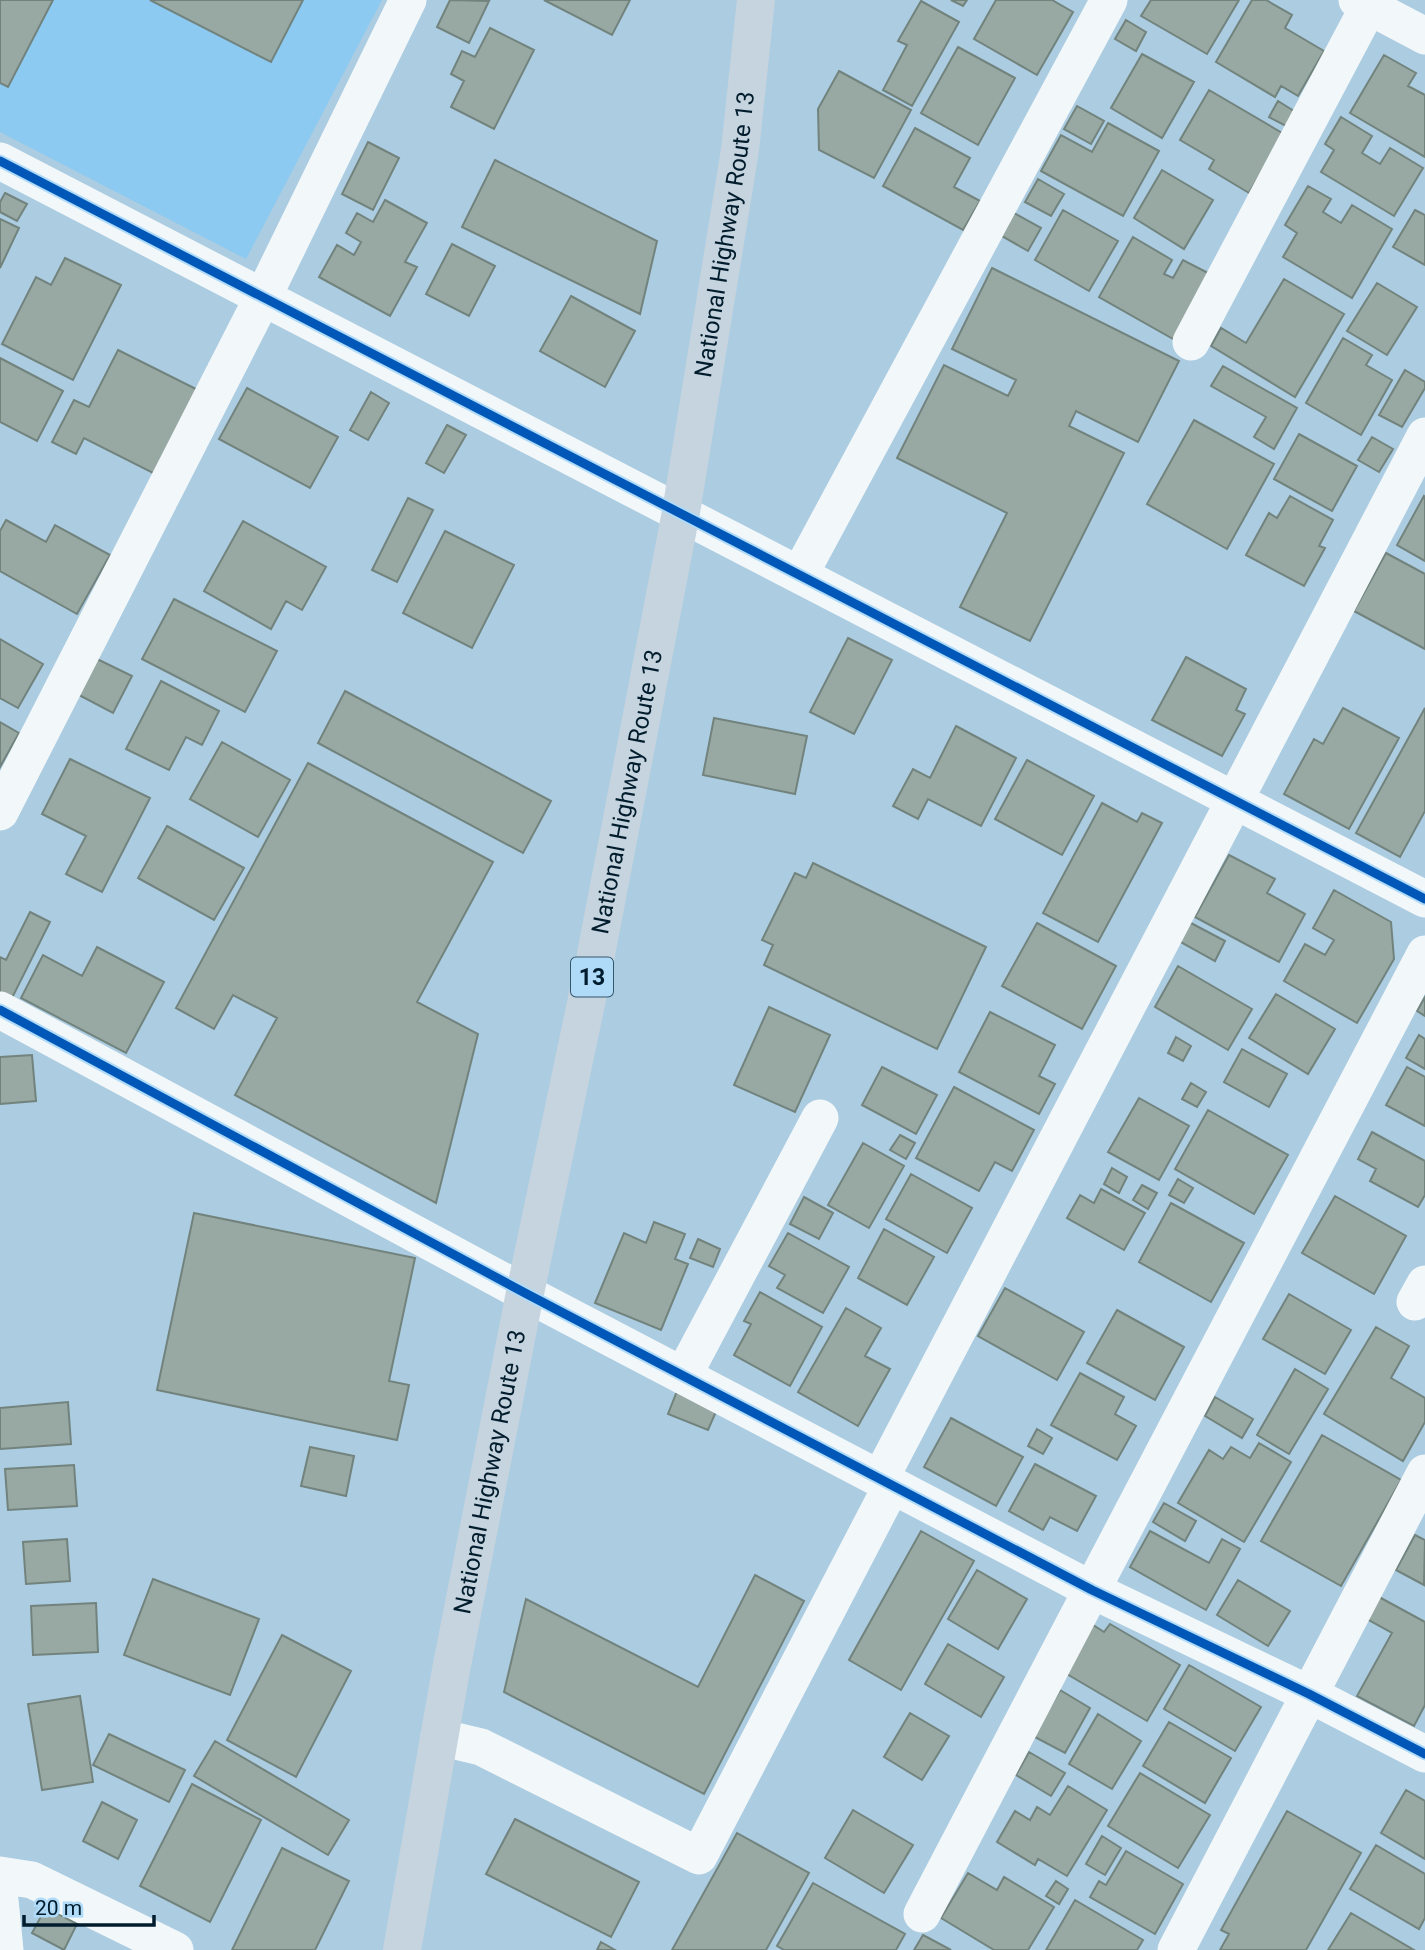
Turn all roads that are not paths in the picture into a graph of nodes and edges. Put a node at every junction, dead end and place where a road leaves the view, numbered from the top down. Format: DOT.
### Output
graph roads {
  1 [pos="408,0"];
  2 [pos="756,0"];
  3 [pos="1109,0"];
  4 [pos="1366,2"];
  5 [pos="1425,36"];
  6 [pos="0,160"];
  7 [pos="262,296"];
  8 [pos="1191,342"];
  9 [pos="1425,436"];
  10 [pos="681,512"];
  11 [pos="800,574"];
  12 [pos="1235,800"];
  13 [pos="0,812"];
  14 [pos="1425,899"];
  15 [pos="1425,954"];
  16 [pos="0,1010"];
  17 [pos="820,1118"];
  18 [pos="525,1293"];
  19 [pos="683,1376"];
  20 [pos="1425,1474"];
  21 [pos="886,1482"];
  22 [pos="1092,1590"];
  23 [pos="1309,1694"];
  24 [pos="439,1737"];
  25 [pos="1425,1754"];
  26 [pos="0,1875"];
  27 [pos="0,1900"];
  28 [pos="922,1914"];
  29 [pos="5,1950"];
  30 [pos="175,1950"];
  31 [pos="402,1950"];
  32 [pos="1177,1950"];
  1 -- 7 [label="street"];
  2 -- 10 [label="highway, National Highway Route 13 / 13"];
  3 -- 11 [label="street"];
  4 -- 5 [label="street"];
  4 -- 8 [label="street"];
  6 -- 7 [label="street"];
  7 -- 10 [label="street"];
  7 -- 13 [label="street"];
  9 -- 12 [label="street"];
  10 -- 11 [label="street"];
  10 -- 18 [label="highway, National Highway Route 13 / 13"];
  11 -- 12 [label="street"];
  12 -- 14 [label="street"];
  12 -- 21 [label="street"];
  15 -- 22 [label="street"];
  16 -- 18 [label="street"];
  17 -- 19 [label="street"];
  18 -- 19 [label="street"];
  18 -- 24 [label="highway, National Highway Route 13 / 13"];
  19 -- 21 [label="street"];
  20 -- 23 [label="street"];
  21 -- 22 [label="street"];
  21 -- 24 [label="street"];
  22 -- 23 [label="street"];
  22 -- 28 [label="street"];
  23 -- 25 [label="street"];
  23 -- 32 [label="street"];
  24 -- 31 [label="highway, National Highway Route 13 / 13"];
  26 -- 30 [label="street"];
  27 -- 29 [label="street"];
}
